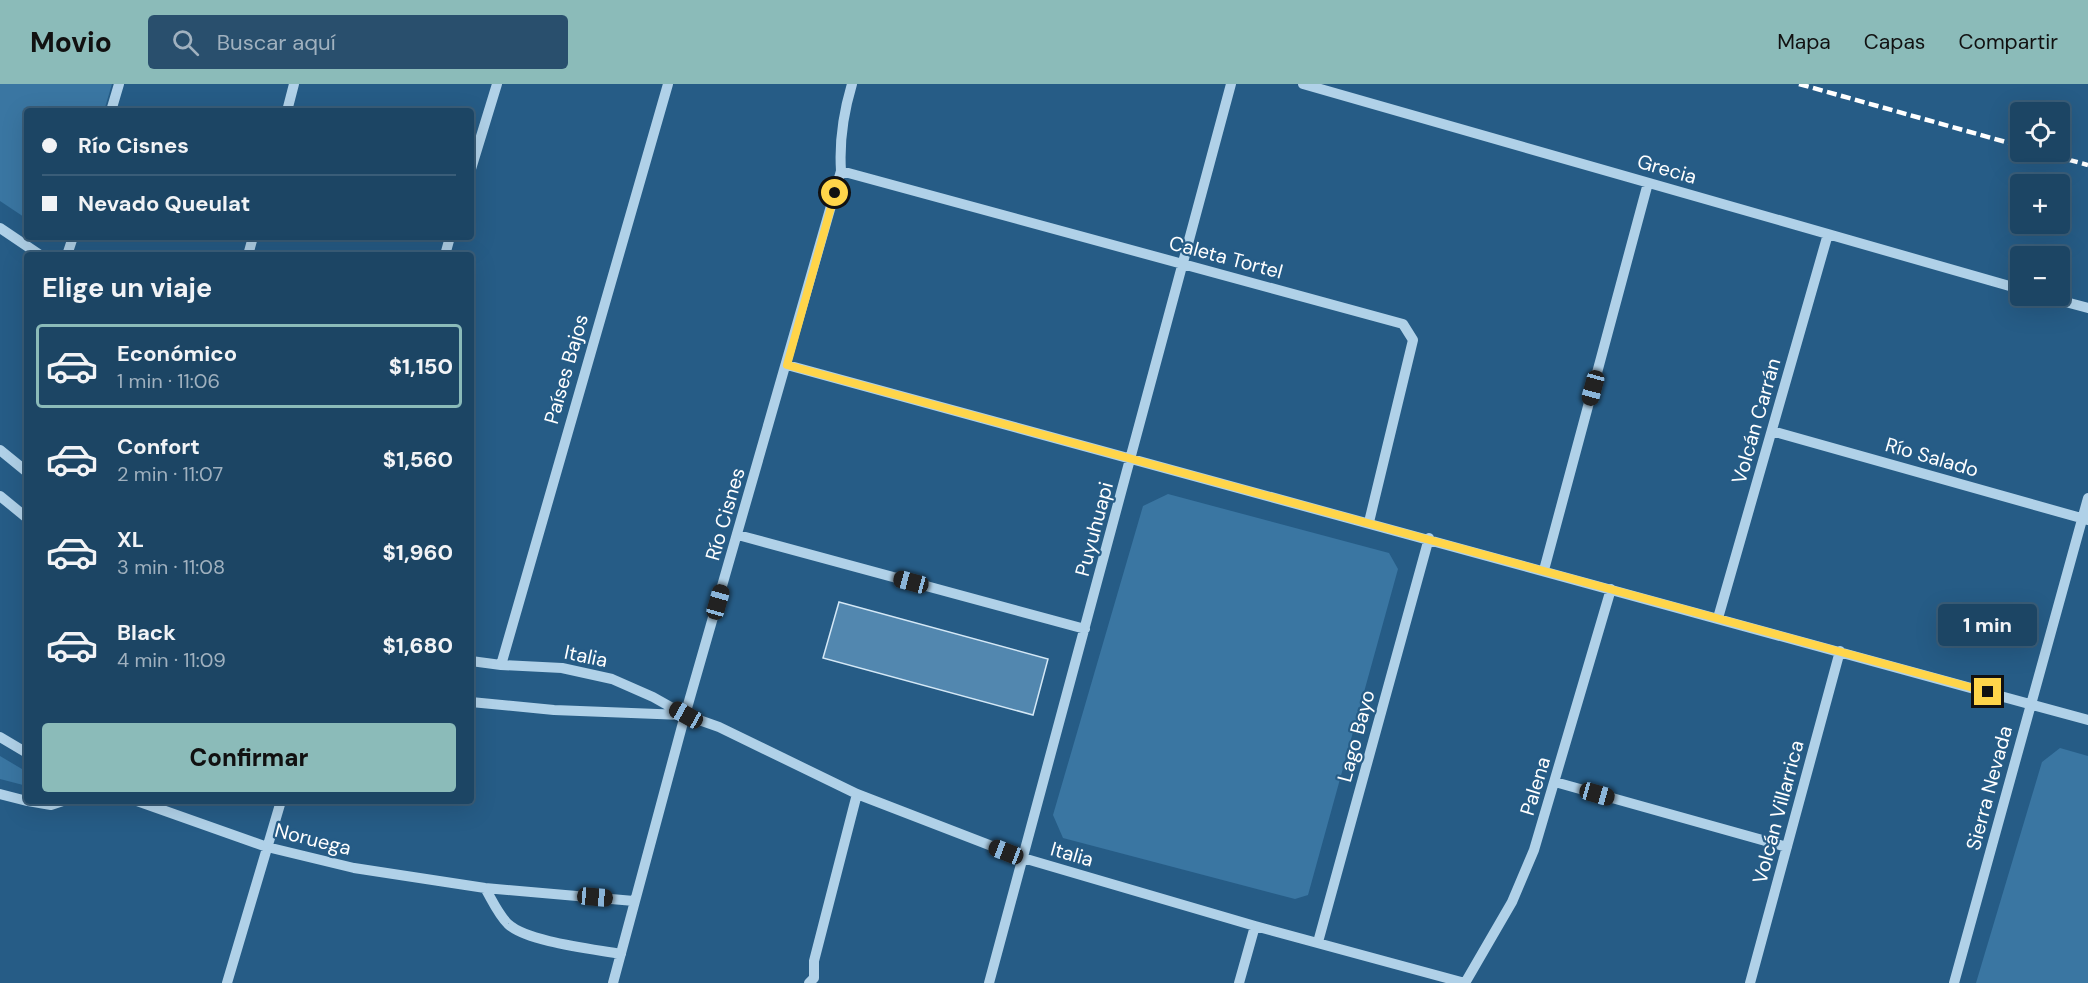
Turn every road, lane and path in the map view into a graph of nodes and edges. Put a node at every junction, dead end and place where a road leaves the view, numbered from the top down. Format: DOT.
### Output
graph roads {
  1 [pos="119,84"];
  2 [pos="294,84"];
  3 [pos="497,84"];
  4 [pos="668,84"];
  5 [pos="852,84"];
  6 [pos="1231,84"];
  7 [pos="1303,84"];
  8 [pos="112,108"];
  9 [pos="287,108"];
  10 [pos="474,159"];
  11 [pos="841,171"];
  12 [pos="1648,183"];
  13 [pos="0,228"];
  14 [pos="1828,234"];
  15 [pos="36,252"];
  16 [pos="1184,265"];
  17 [pos="2010,286"];
  18 [pos="2070,303"];
  19 [pos="2088,308"];
  20 [pos="787,365"];
  21 [pos="1772,431"];
  22 [pos="0,450"];
  23 [pos="1132,457"];
  24 [pos="24,470"];
  25 [pos="0,496"];
  26 [pos="2088,498"];
  27 [pos="24,516"];
  28 [pos="2085,519"];
  29 [pos="1369,522"];
  30 [pos="738,535"];
  31 [pos="1429,538"];
  32 [pos="1544,570"];
  33 [pos="1611,588"];
  34 [pos="1718,618"];
  35 [pos="1085,628"];
  36 [pos="1840,651"];
  37 [pos="474,661"];
  38 [pos="501,665"];
  39 [pos="474,702"];
  40 [pos="2031,704"];
  41 [pos="686,715"];
  42 [pos="2088,720"];
  43 [pos="0,737"];
  44 [pos="24,751"];
  45 [pos="1555,782"];
  46 [pos="0,794"];
  47 [pos="857,794"];
  48 [pos="24,800"];
  49 [pos="145,804"];
  50 [pos="280,804"];
  51 [pos="267,847"];
  52 [pos="1787,847"];
  53 [pos="1023,858"];
  54 [pos="485,888"];
  55 [pos="634,901"];
  56 [pos="1255,927"];
  57 [pos="1318,942"];
  58 [pos="621,954"];
  59 [pos="1426,978"];
  60 [pos="813,981"];
  61 [pos="227,983"];
  62 [pos="613,983"];
  63 [pos="989,983"];
  64 [pos="1239,983"];
  65 [pos="1465,983"];
  66 [pos="1750,983"];
  67 [pos="1954,983"];
  1 -- 8 [label="street"];
  2 -- 9 [label="street"];
  3 -- 10 [label="street"];
  4 -- 38 [label="street, Países Bajos"];
  5 -- 11 [label="street, Río Cisnes"];
  6 -- 16 [label="street, Puyuhuapi"];
  7 -- 12 [label="street, Grecia"];
  11 -- 16 [label="street, Caleta Tortel"];
  11 -- 20 [label="street, Río Cisnes"];
  12 -- 14 [label="street, Grecia"];
  12 -- 32 [label="street"];
  13 -- 15 [label="street"];
  14 -- 17 [label="street, Grecia"];
  14 -- 21 [label="street, Volcán Carrán"];
  16 -- 23 [label="street, Puyuhuapi"];
  16 -- 29 [label="street, Caleta Tortel"];
  18 -- 19 [label="street"];
  20 -- 23 [label="street"];
  20 -- 30 [label="street, Río Cisnes"];
  21 -- 28 [label="street, Río Salado"];
  21 -- 34 [label="street, Volcán Carrán"];
  22 -- 24 [label="street"];
  23 -- 29 [label="street"];
  23 -- 35 [label="street, Puyuhuapi"];
  25 -- 27 [label="street"];
  26 -- 28 [label="street, Sierra Nevada"];
  28 -- 40 [label="street, Sierra Nevada"];
  29 -- 31 [label="street"];
  30 -- 35 [label="street"];
  30 -- 41 [label="street, Río Cisnes"];
  31 -- 32 [label="street"];
  31 -- 57 [label="street, Lago Bayo"];
  32 -- 33 [label="street"];
  33 -- 34 [label="street"];
  33 -- 45 [label="street, Palena"];
  34 -- 36 [label="street"];
  35 -- 53 [label="street, Puyuhuapi"];
  36 -- 40 [label="street"];
  36 -- 52 [label="street, Volcán Villarrica"];
  37 -- 38 [label="street, Italia"];
  38 -- 41 [label="street, Italia"];
  39 -- 41 [label="street, Italia"];
  40 -- 42 [label="street"];
  40 -- 67 [label="street, Sierra Nevada"];
  41 -- 47 [label="street, Italia"];
  41 -- 55 [label="street, Río Cisnes"];
  43 -- 44 [label="street"];
  45 -- 52 [label="street"];
  45 -- 65 [label="street, Palena"];
  46 -- 48 [label="street"];
  47 -- 53 [label="street, Italia"];
  47 -- 60 [label="street"];
  49 -- 51 [label="street, Noruega"];
  50 -- 51 [label="street"];
  51 -- 54 [label="street, Noruega"];
  51 -- 61 [label="street"];
  52 -- 66 [label="street, Volcán Villarrica"];
  53 -- 56 [label="street, Italia"];
  53 -- 63 [label="street, Puyuhuapi"];
  54 -- 55 [label="street, Noruega"];
  54 -- 58 [label="street"];
  55 -- 58 [label="street, Río Cisnes"];
  56 -- 57 [label="street, Italia"];
  56 -- 64 [label="street"];
  57 -- 59 [label="street, Italia"];
  58 -- 62 [label="street, Río Cisnes"];
  59 -- 65 [label="street, Italia"];
}
